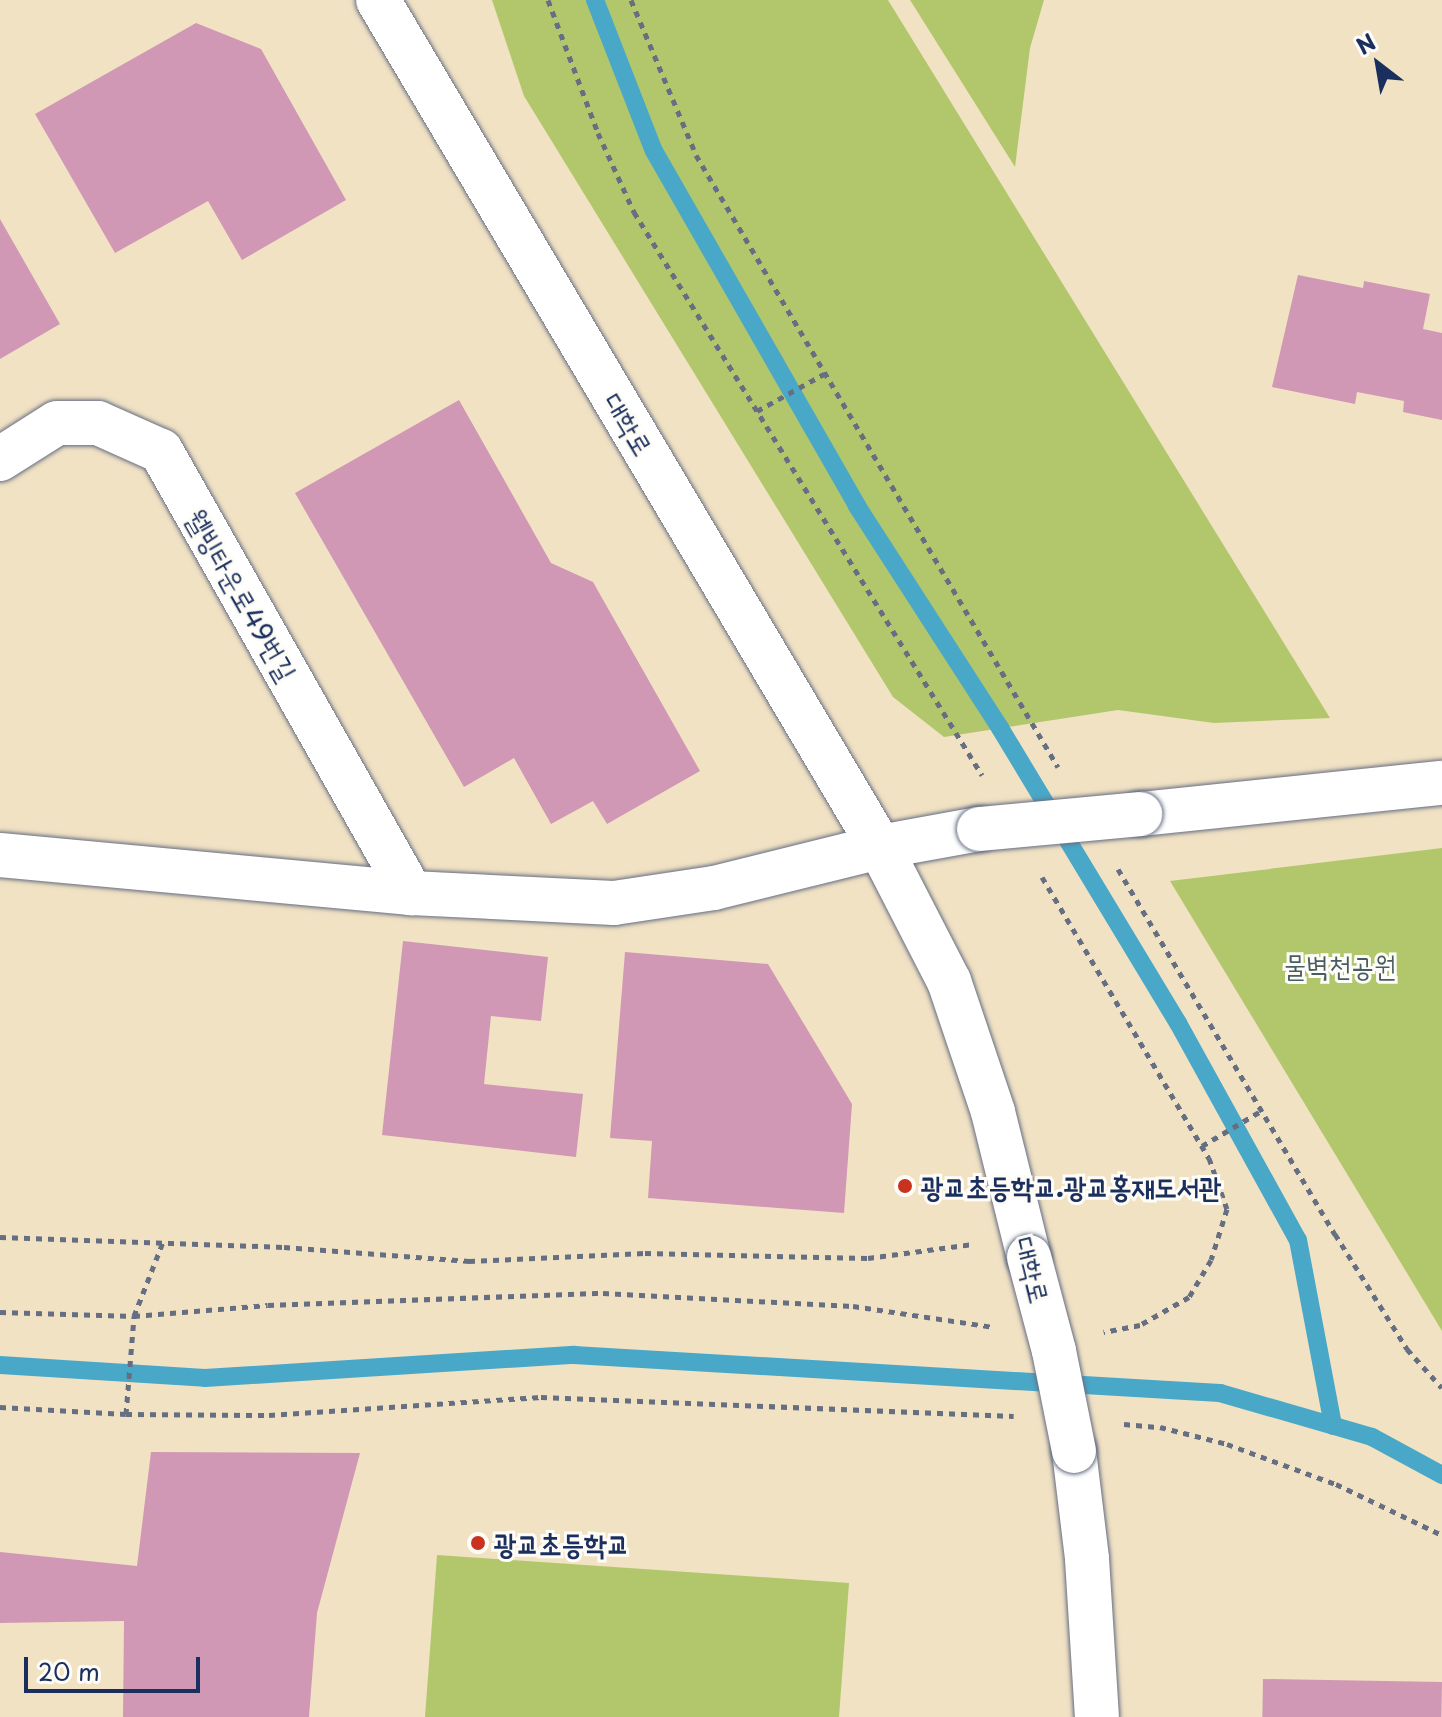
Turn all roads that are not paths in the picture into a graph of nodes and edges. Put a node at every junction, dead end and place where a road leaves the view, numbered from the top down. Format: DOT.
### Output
graph roads {
  1 [pos="378,0"];
  2 [pos="0,459"];
  3 [pos="1442,783"];
  4 [pos="880,847"];
  5 [pos="0,855"];
  6 [pos="411,893"];
  7 [pos="1097,1717"];
  1 -- 4 [label="street, 대학로"];
  2 -- 6 [label="street, 웰빙타운로49번길"];
  3 -- 4 [label="street, bridge"];
  4 -- 6 [label="street"];
  4 -- 7 [label="street, 대학로, bridge"];
  5 -- 6 [label="street"];
}
